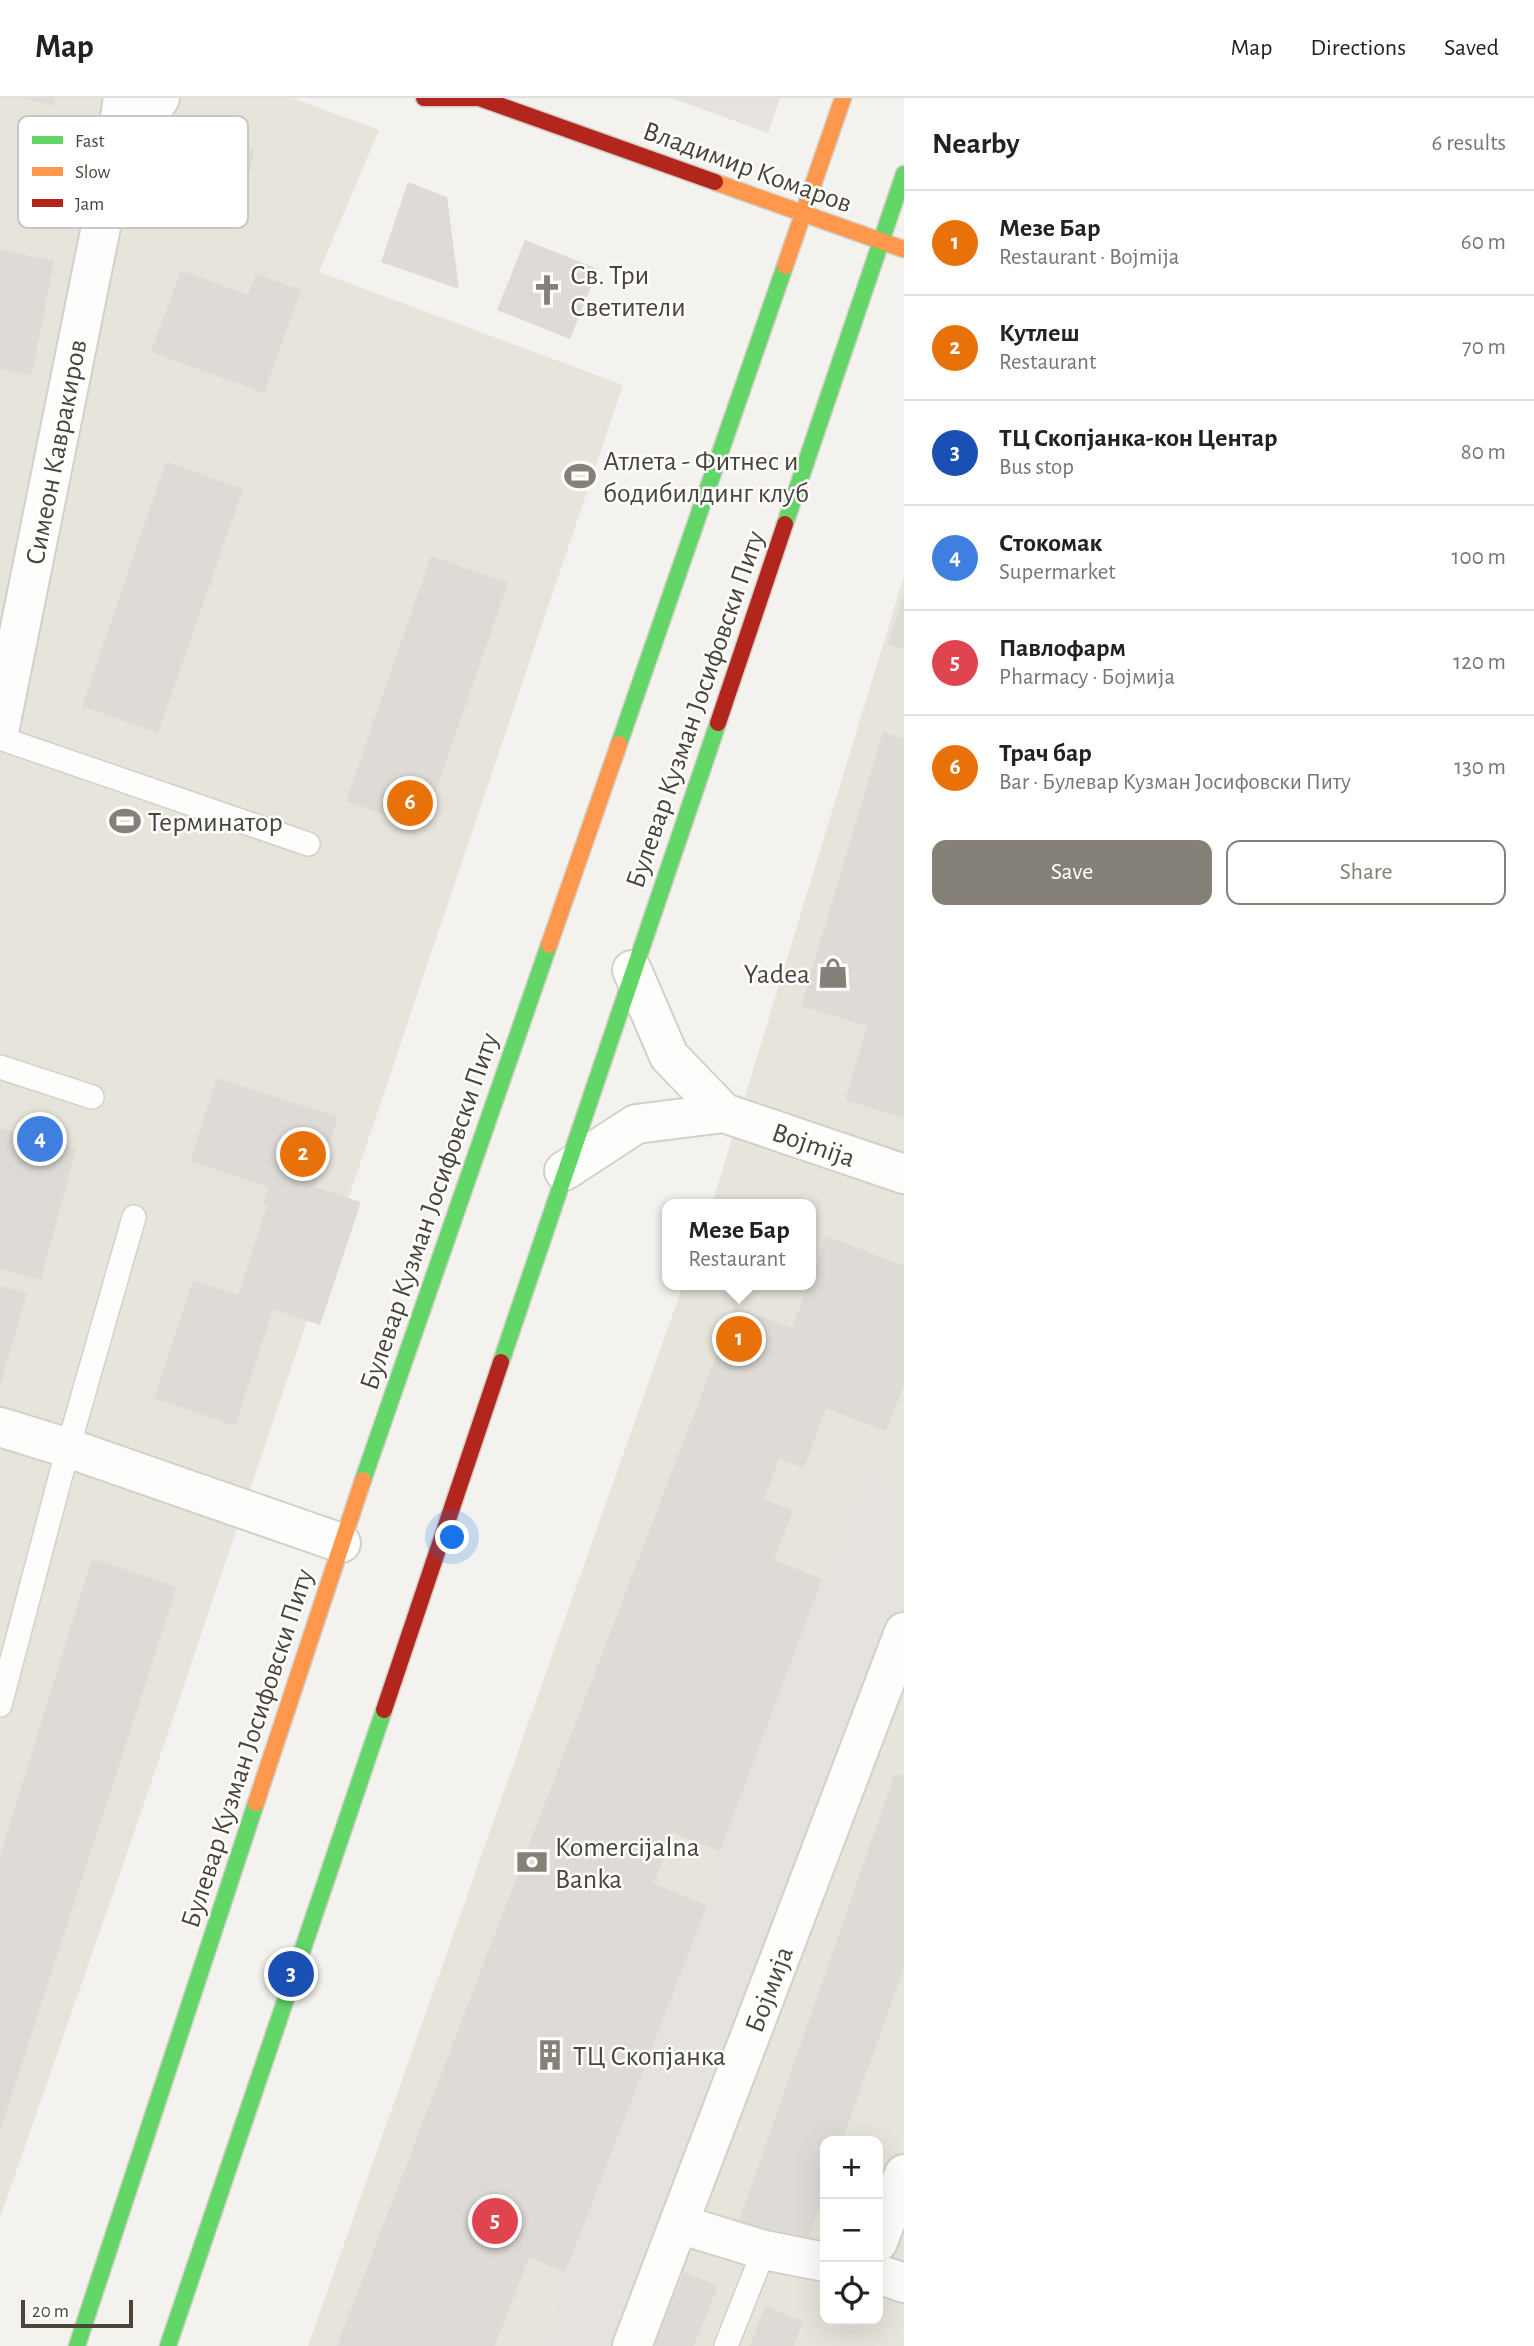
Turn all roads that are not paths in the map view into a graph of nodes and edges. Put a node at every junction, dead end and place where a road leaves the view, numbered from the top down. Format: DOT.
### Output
graph roads {
  1 [pos="123,98"];
  2 [pos="160,98"];
  3 [pos="424,98"];
  4 [pos="479,98"];
  5 [pos="843,98"];
  6 [pos="120,116"];
  7 [pos="148,116"];
  8 [pos="904,174"];
  9 [pos="801,213"];
  10 [pos="101,228"];
  11 [pos="880,241"];
  12 [pos="904,249"];
  13 [pos="0,727"];
  14 [pos="0,738"];
  15 [pos="308,844"];
  16 [pos="632,970"];
  17 [pos="0,1067"];
  18 [pos="92,1097"];
  19 [pos="724,1113"];
  20 [pos="564,1171"];
  21 [pos="904,1174"];
  22 [pos="134,1217"];
  23 [pos="0,1427"];
  24 [pos="68,1448"];
  25 [pos="341,1543"];
  26 [pos="904,1632"];
  27 [pos="0,1705"];
  28 [pos="904,2174"];
  29 [pos="679,2224"];
  30 [pos="883,2229"];
  31 [pos="764,2250"];
  32 [pos="820,2261"];
  33 [pos="883,2276"];
  34 [pos="904,2283"];
  35 [pos="77,2346"];
  36 [pos="168,2346"];
  37 [pos="632,2346"];
  38 [pos="726,2346"];
  1 -- 6 [label="street, Симеон Кавракиров"];
  2 -- 7 [label="street, Симеон Кавракиров"];
  3 -- 4 [label="street, Владимир Комаров"];
  4 -- 9 [label="street, Владимир Комаров"];
  5 -- 9 [label="street, Булевар Кузман Јосифовски Питу"];
  8 -- 11 [label="street"];
  9 -- 11 [label="street, Владимир Комаров"];
  9 -- 25 [label="street, Булевар Кузман Јосифовски Питу"];
  10 -- 13 [label="street, Симеон Кавракиров"];
  11 -- 12 [label="street"];
  11 -- 16 [label="street, Булевар Кузман Јосифовски Питу"];
  14 -- 15 [label="lane"];
  16 -- 19 [label="street"];
  16 -- 20 [label="street, Булевар Кузман Јосифовски Питу"];
  17 -- 18 [label="lane"];
  19 -- 20 [label="street"];
  19 -- 21 [label="street, Bojmija"];
  20 -- 36 [label="street, Булевар Кузман Јосифовски Питу"];
  22 -- 24 [label="lane"];
  23 -- 24 [label="street"];
  24 -- 25 [label="street"];
  24 -- 27 [label="lane"];
  25 -- 35 [label="street, Булевар Кузман Јосифовски Питу"];
  26 -- 29 [label="street, Бојмија"];
  28 -- 30 [label="street"];
  29 -- 31 [label="street"];
  29 -- 37 [label="street, Бојмија"];
  31 -- 32 [label="street"];
  31 -- 38 [label="lane"];
  33 -- 34 [label="street"];
}
